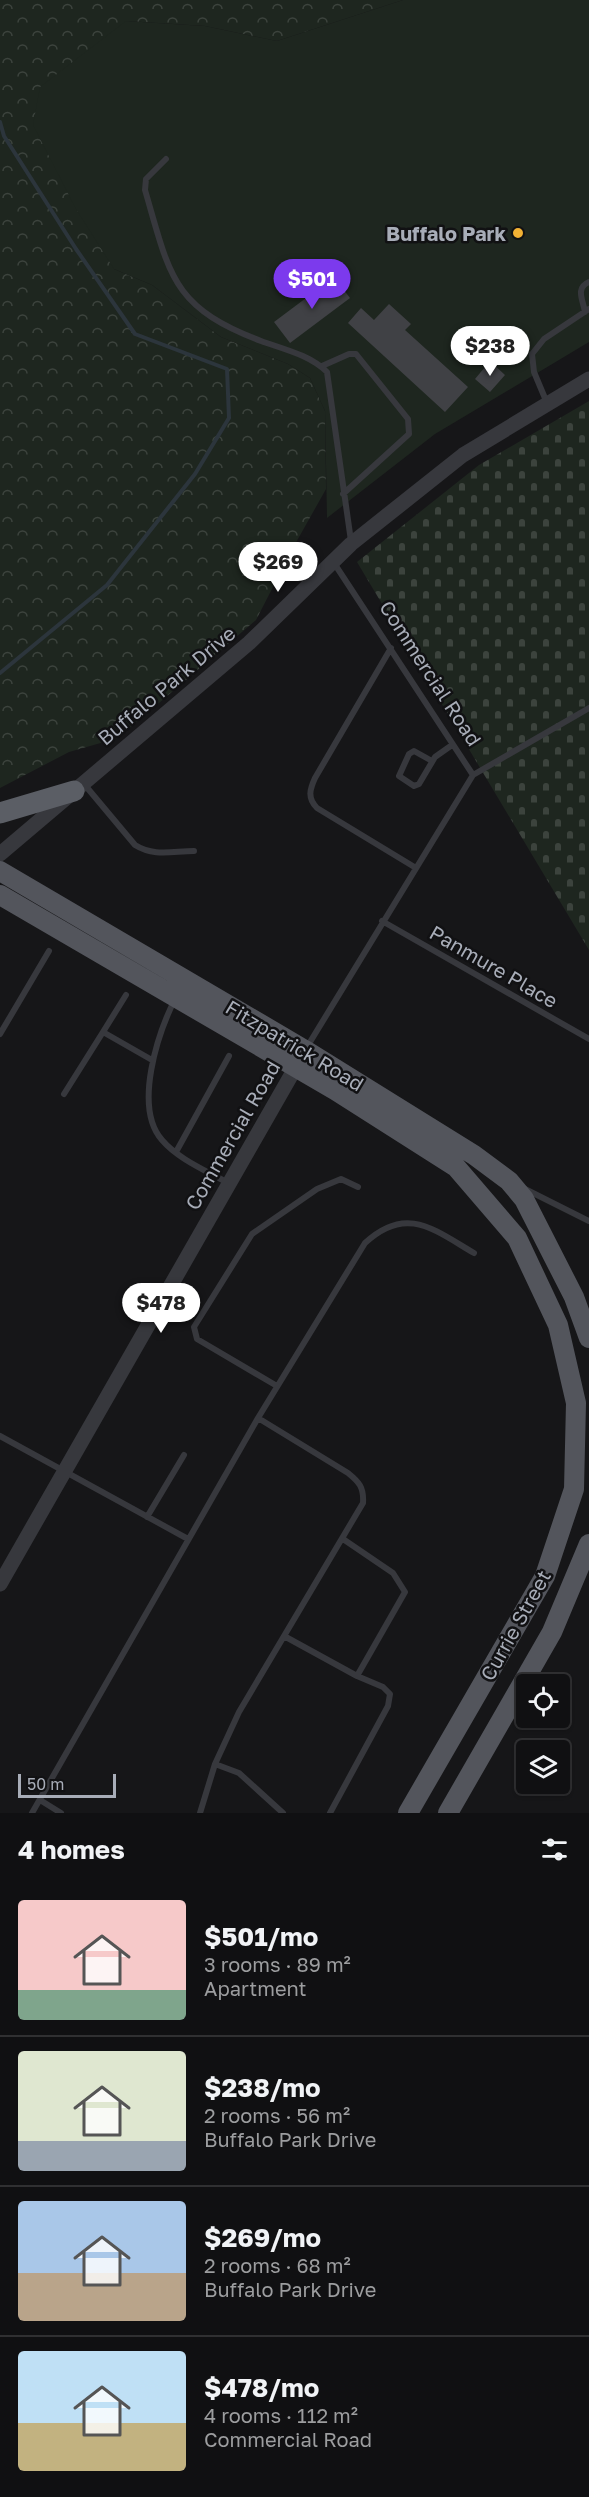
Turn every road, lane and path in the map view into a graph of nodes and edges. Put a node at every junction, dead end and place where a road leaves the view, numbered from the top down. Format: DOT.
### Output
graph roads {
  1 [pos="166,159"];
  2 [pos="589,282"];
  3 [pos="587,310"];
  4 [pos="322,366"];
  5 [pos="589,378"];
  6 [pos="548,403"];
  7 [pos="343,494"];
  8 [pos="351,544"];
  9 [pos="334,563"];
  10 [pos="391,648"];
  11 [pos="589,708"];
  12 [pos="452,746"];
  13 [pos="432,761"];
  14 [pos="473,775"];
  15 [pos="79,787"];
  16 [pos="0,813"];
  17 [pos="194,851"];
  18 [pos="0,854"];
  19 [pos="416,868"];
  20 [pos="0,871"];
  21 [pos="0,895"];
  22 [pos="0,907"];
  23 [pos="25,910"];
  24 [pos="382,921"];
  25 [pos="49,951"];
  26 [pos="126,996"];
  27 [pos="176,997"];
  28 [pos="103,1032"];
  29 [pos="0,1034"];
  30 [pos="589,1039"];
  31 [pos="305,1050"];
  32 [pos="230,1056"];
  33 [pos="152,1060"];
  34 [pos="295,1067"];
  35 [pos="64,1094"];
  36 [pos="176,1152"];
  37 [pos="456,1167"];
  38 [pos="509,1181"];
  39 [pos="228,1184"];
  40 [pos="358,1187"];
  41 [pos="589,1221"];
  42 [pos="474,1253"];
  43 [pos="589,1338"];
  44 [pos="277,1386"];
  45 [pos="258,1418"];
  46 [pos="0,1436"];
  47 [pos="184,1455"];
  48 [pos="63,1471"];
  49 [pos="147,1517"];
  50 [pos="188,1539"];
  51 [pos="343,1539"];
  52 [pos="589,1544"];
  53 [pos="5,1564"];
  54 [pos="0,1584"];
  55 [pos="284,1636"];
  56 [pos="357,1676"];
  57 [pos="215,1764"];
  58 [pos="40,1800"];
  59 [pos="32,1813"];
  60 [pos="61,1813"];
  61 [pos="200,1813"];
  62 [pos="283,1813"];
  63 [pos="330,1813"];
  64 [pos="408,1813"];
  65 [pos="448,1813"];
  1 -- 4 [label="lane"];
  2 -- 3 [label="lane"];
  3 -- 6 [label="lane"];
  4 -- 7 [label="lane"];
  4 -- 7 [label="lane"];
  5 -- 6 [label="street, Buffalo Park Drive"];
  6 -- 8 [label="street, Buffalo Park Drive"];
  7 -- 8 [label="lane"];
  8 -- 9 [label="street, Buffalo Park Drive"];
  9 -- 10 [label="lane, Commercial Road"];
  9 -- 15 [label="street, Buffalo Park Drive"];
  10 -- 12 [label="lane, Commercial Road"];
  10 -- 19 [label="lane"];
  11 -- 14 [label="lane"];
  12 -- 13 [label="lane"];
  12 -- 14 [label="lane, Commercial Road"];
  13 -- 13 [label="lane"];
  14 -- 19 [label="lane, Commercial Road"];
  15 -- 16 [label="highway"];
  15 -- 17 [label="lane"];
  15 -- 18 [label="street, Buffalo Park Drive"];
  19 -- 24 [label="lane, Commercial Road"];
  20 -- 31 [label="main road, Fitzpatrick Road"];
  21 -- 23 [label="main road, Fitzpatrick Road"];
  22 -- 23 [label="main road"];
  23 -- 27 [label="main road, Fitzpatrick Road"];
  24 -- 30 [label="lane, Panmure Place"];
  24 -- 31 [label="lane, Commercial Road"];
  25 -- 29 [label="lane"];
  26 -- 28 [label="lane"];
  27 -- 33 [label="lane"];
  27 -- 34 [label="main road, Fitzpatrick Road"];
  28 -- 33 [label="lane"];
  28 -- 35 [label="lane"];
  31 -- 34 [label="street, Commercial Road"];
  31 -- 38 [label="main road, Fitzpatrick Road"];
  32 -- 36 [label="lane"];
  33 -- 36 [label="lane"];
  34 -- 37 [label="main road, Fitzpatrick Road"];
  34 -- 39 [label="street, Commercial Road"];
  36 -- 39 [label="lane"];
  37 -- 64 [label="main road, Currie Street"];
  38 -- 41 [label="lane, Fitzpatrick Road"];
  38 -- 43 [label="main road"];
  39 -- 48 [label="street, Commercial Road"];
  40 -- 44 [label="lane"];
  42 -- 44 [label="lane"];
  44 -- 45 [label="lane"];
  45 -- 50 [label="lane"];
  45 -- 51 [label="lane"];
  46 -- 48 [label="lane"];
  47 -- 49 [label="lane"];
  48 -- 49 [label="lane"];
  48 -- 53 [label="street, Commercial Road"];
  49 -- 50 [label="lane"];
  50 -- 58 [label="lane"];
  51 -- 55 [label="lane"];
  51 -- 56 [label="lane"];
  52 -- 65 [label="main road, Currie Street"];
  53 -- 54 [label="street, Commercial Road"];
  55 -- 56 [label="lane"];
  55 -- 57 [label="lane"];
  56 -- 63 [label="lane"];
  57 -- 61 [label="lane"];
  57 -- 62 [label="lane"];
  58 -- 59 [label="lane"];
  58 -- 60 [label="lane"];
}
